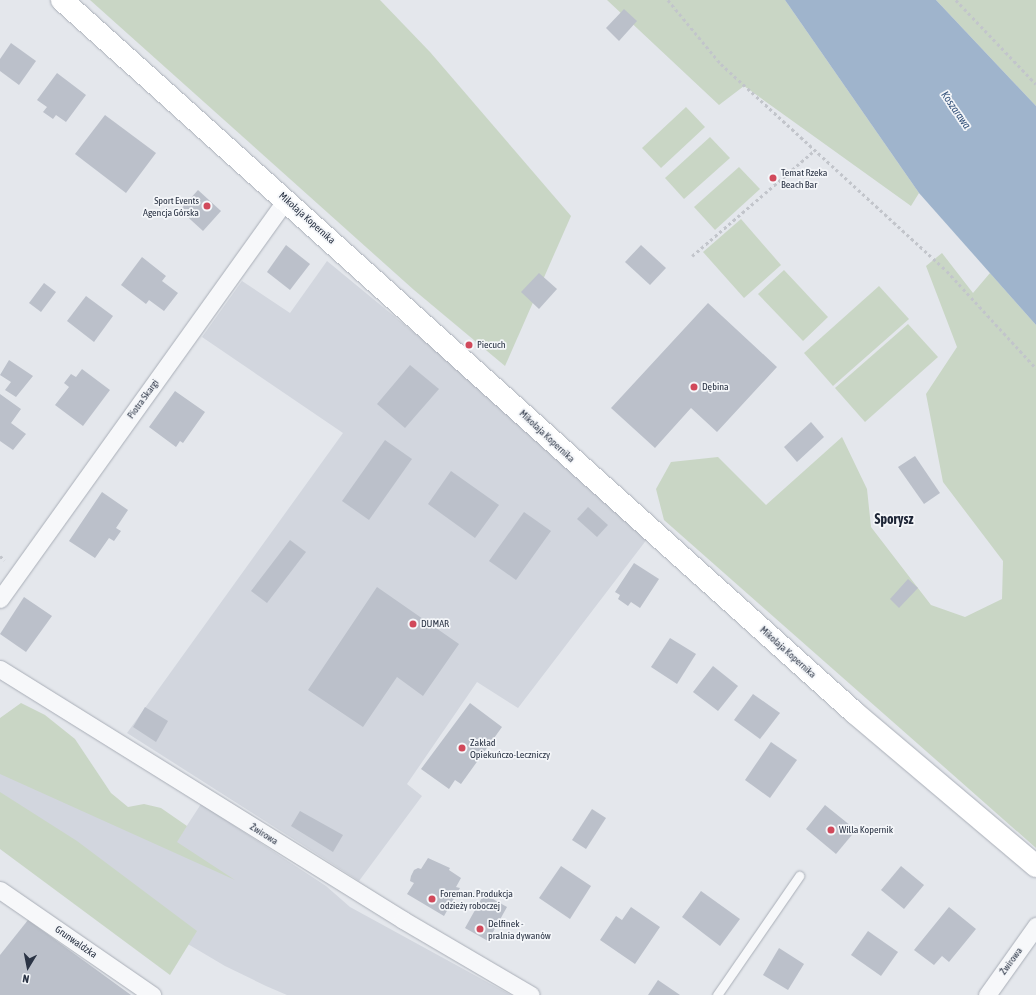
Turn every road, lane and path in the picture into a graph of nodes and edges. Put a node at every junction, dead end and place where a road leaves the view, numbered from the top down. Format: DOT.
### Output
graph roads {
  1 [pos="62,0"];
  2 [pos="668,0"];
  3 [pos="956,0"];
  4 [pos="1036,84"];
  5 [pos="815,150"];
  6 [pos="286,200"];
  7 [pos="692,256"];
  8 [pos="1036,368"];
  9 [pos="0,599"];
  10 [pos="0,669"];
  11 [pos="1036,866"];
  12 [pos="799,876"];
  13 [pos="0,890"];
  14 [pos="1036,926"];
  15 [pos="152,995"];
  16 [pos="531,995"];
  17 [pos="716,995"];
  18 [pos="987,995"];
  1 -- 6 [label="main road, Mikołaja Kopernika"];
  2 -- 5 [label="path"];
  3 -- 4 [label="path"];
  5 -- 7 [label="path"];
  5 -- 8 [label="path"];
  6 -- 9 [label="street, Piotra Skargi"];
  6 -- 11 [label="main road, Mikołaja Kopernika"];
  10 -- 16 [label="street, Żwirowa"];
  12 -- 17 [label="lane"];
  13 -- 15 [label="street, Grunwaldzka"];
  14 -- 18 [label="street, Żwirowa"];
}
